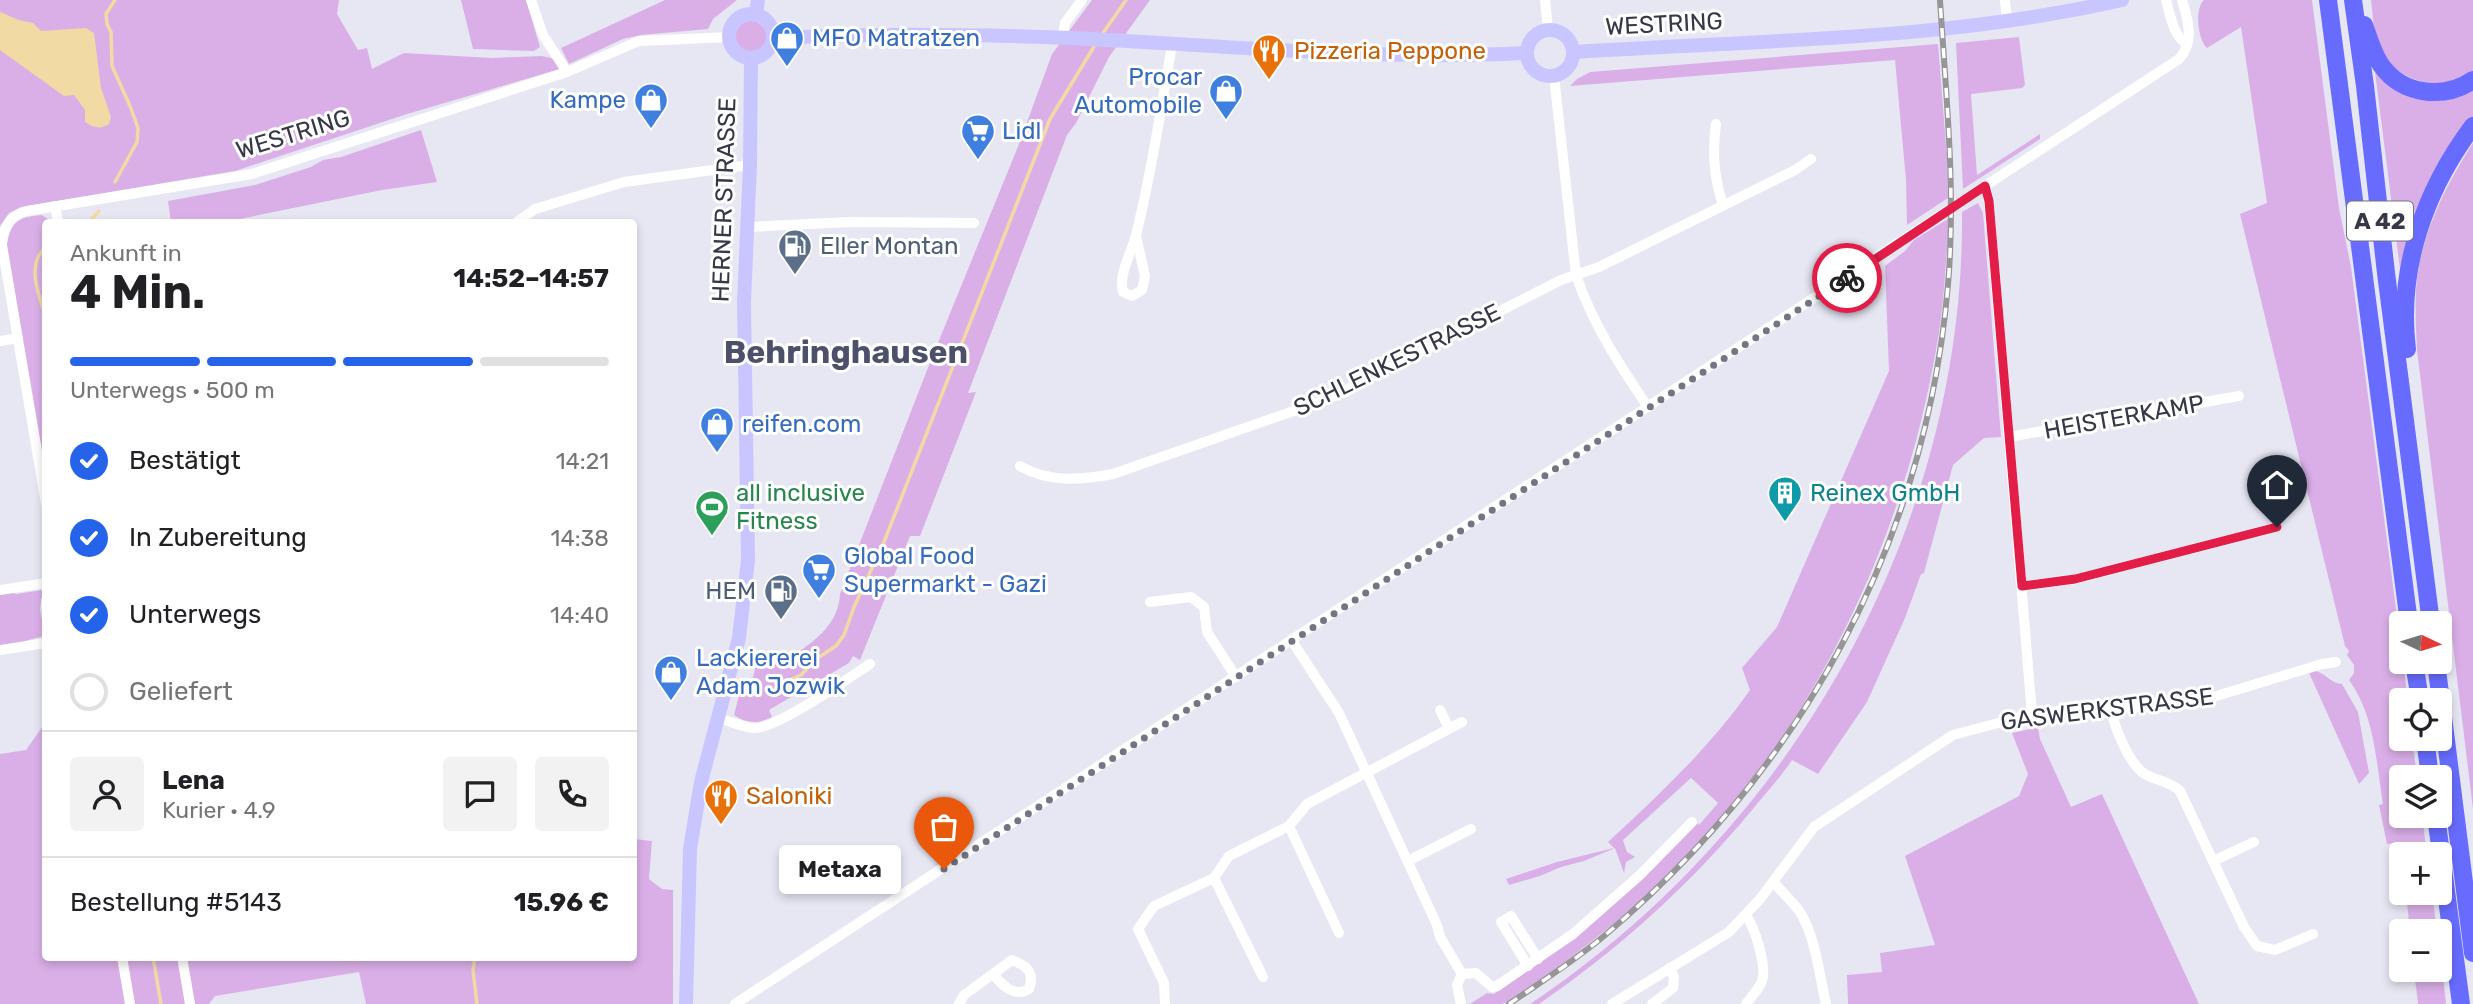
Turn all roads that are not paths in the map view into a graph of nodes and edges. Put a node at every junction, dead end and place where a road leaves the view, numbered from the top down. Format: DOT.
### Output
graph roads {
  1 [pos="531,0"];
  2 [pos="1082,0"];
  3 [pos="1545,0"];
  4 [pos="2005,0"];
  5 [pos="2122,0"];
  6 [pos="2166,0"];
  7 [pos="2182,0"];
  8 [pos="2328,0"];
  9 [pos="2354,0"];
  10 [pos="757,7"];
  11 [pos="2007,22"];
  12 [pos="1548,29"];
  13 [pos="729,37"];
  14 [pos="773,38"];
  15 [pos="1068,38"];
  16 [pos="2187,44"];
  17 [pos="1172,45"];
  18 [pos="1527,52"];
  19 [pos="1574,52"];
  20 [pos="751,58"];
  21 [pos="567,72"];
  22 [pos="1554,76"];
  23 [pos="2473,80"];
  24 [pos="1716,124"];
  25 [pos="2473,126"];
  26 [pos="1811,159"];
  27 [pos="750,165"];
  28 [pos="1985,186"];
  29 [pos="1723,205"];
  30 [pos="55,206"];
  31 [pos="57,219"];
  32 [pos="521,219"];
  33 [pos="974,223"];
  34 [pos="747,227"];
  35 [pos="1136,236"];
  36 [pos="1576,275"];
  37 [pos="18,338"];
  38 [pos="0,341"];
  39 [pos="2239,396"];
  40 [pos="1648,407"];
  41 [pos="2009,437"];
  42 [pos="2408,443"];
  43 [pos="1020,466"];
  44 [pos="42,480"];
  45 [pos="2277,527"];
  46 [pos="42,584"];
  47 [pos="2022,586"];
  48 [pos="0,590"];
  49 [pos="1150,602"];
  50 [pos="2407,611"];
  51 [pos="2429,611"];
  52 [pos="1292,640"];
  53 [pos="42,644"];
  54 [pos="0,650"];
  55 [pos="2336,662"];
  56 [pos="870,664"];
  57 [pos="2438,674"];
  58 [pos="1236,677"];
  59 [pos="2110,706"];
  60 [pos="1440,710"];
  61 [pos="2032,714"];
  62 [pos="718,718"];
  63 [pos="1462,722"];
  64 [pos="1449,729"];
  65 [pos="1366,774"];
  66 [pos="1692,822"];
  67 [pos="1289,826"];
  68 [pos="2438,828"];
  69 [pos="1471,829"];
  70 [pos="2253,842"];
  71 [pos="1408,861"];
  72 [pos="2213,861"];
  73 [pos="1214,878"];
  74 [pos="1773,882"];
  75 [pos="1746,916"];
  76 [pos="1339,933"];
  77 [pos="2313,934"];
  78 [pos="2473,953"];
  79 [pos="1538,959"];
  80 [pos="123,961"];
  81 [pos="183,961"];
  82 [pos="1528,966"];
  83 [pos="1669,968"];
  84 [pos="993,974"];
  85 [pos="1462,974"];
  86 [pos="1263,977"];
  87 [pos="130,1004"];
  88 [pos="190,1004"];
  89 [pos="687,1004"];
  90 [pos="735,1004"];
  91 [pos="959,1004"];
  92 [pos="1165,1004"];
  93 [pos="1461,1004"];
  94 [pos="1612,1004"];
  95 [pos="1652,1004"];
  96 [pos="1746,1004"];
  97 [pos="1826,1004"];
  98 [pos="2461,1004"];
  1 -- 21 [label="street"];
  2 -- 15 [label="street"];
  3 -- 12 [label="street"];
  4 -- 11 [label="street"];
  5 -- 11 [label="main road, WESTRING"];
  6 -- 16 [label="street"];
  7 -- 16 [label="street"];
  8 -- 50 [label="highway, A 42"];
  9 -- 23 [label="highway"];
  9 -- 42 [label="highway, A 42"];
  10 -- 13 [label="main road"];
  10 -- 14 [label="main road"];
  11 -- 19 [label="main road, WESTRING"];
  12 -- 18 [label="main road"];
  12 -- 19 [label="main road"];
  13 -- 20 [label="main road"];
  13 -- 21 [label="street, WESTRING"];
  14 -- 15 [label="main road"];
  14 -- 20 [label="main road"];
  15 -- 17 [label="main road"];
  16 -- 28 [label="street"];
  17 -- 18 [label="main road"];
  17 -- 35 [label="street"];
  18 -- 22 [label="main road"];
  19 -- 22 [label="main road"];
  20 -- 27 [label="main road, HERNER STRASSE"];
  21 -- 30 [label="street, WESTRING"];
  22 -- 36 [label="street"];
  24 -- 29 [label="street"];
  25 -- 42 [label="highway"];
  26 -- 29 [label="street, SCHLENKESTRASSE"];
  27 -- 32 [label="street"];
  27 -- 34 [label="main road, HERNER STRASSE"];
  28 -- 40 [label="street"];
  28 -- 41 [label="street"];
  29 -- 36 [label="street, SCHLENKESTRASSE"];
  30 -- 31 [label="street"];
  30 -- 37 [label="street, WESTRING"];
  33 -- 34 [label="street"];
  34 -- 62 [label="main road, HERNER STRASSE"];
  35 -- 35 [label="street"];
  36 -- 40 [label="street"];
  36 -- 43 [label="street, SCHLENKESTRASSE"];
  37 -- 38 [label="street"];
  37 -- 44 [label="street"];
  39 -- 41 [label="street, HEISTERKAMP"];
  40 -- 52 [label="street"];
  41 -- 47 [label="street"];
  42 -- 51 [label="highway, A 42"];
  45 -- 47 [label="street"];
  46 -- 48 [label="street"];
  47 -- 61 [label="street"];
  49 -- 58 [label="street"];
  52 -- 58 [label="street"];
  52 -- 65 [label="street"];
  53 -- 54 [label="street"];
  55 -- 59 [label="street, GASWERKSTRASSE"];
  56 -- 62 [label="street"];
  57 -- 78 [label="highway"];
  58 -- 90 [label="street"];
  59 -- 61 [label="street, GASWERKSTRASSE"];
  59 -- 72 [label="street"];
  60 -- 64 [label="street"];
  61 -- 74 [label="street, GASWERKSTRASSE"];
  62 -- 89 [label="main road, HERNER STRASSE"];
  63 -- 64 [label="street"];
  64 -- 65 [label="street"];
  65 -- 67 [label="street"];
  65 -- 71 [label="street"];
  66 -- 79 [label="street"];
  67 -- 73 [label="street"];
  67 -- 76 [label="street"];
  68 -- 98 [label="highway"];
  69 -- 71 [label="street"];
  70 -- 72 [label="street"];
  71 -- 85 [label="street"];
  72 -- 77 [label="street"];
  73 -- 86 [label="street"];
  73 -- 92 [label="street"];
  74 -- 75 [label="street, GASWERKSTRASSE"];
  74 -- 97 [label="street"];
  75 -- 83 [label="street, GASWERKSTRASSE"];
  75 -- 96 [label="street"];
  79 -- 82 [label="street"];
  79 -- 82 [label="street"];
  80 -- 87 [label="street"];
  81 -- 88 [label="street"];
  82 -- 85 [label="street"];
  83 -- 94 [label="street, GASWERKSTRASSE"];
  83 -- 95 [label="street"];
  84 -- 91 [label="street"];
  85 -- 93 [label="street"];
}
